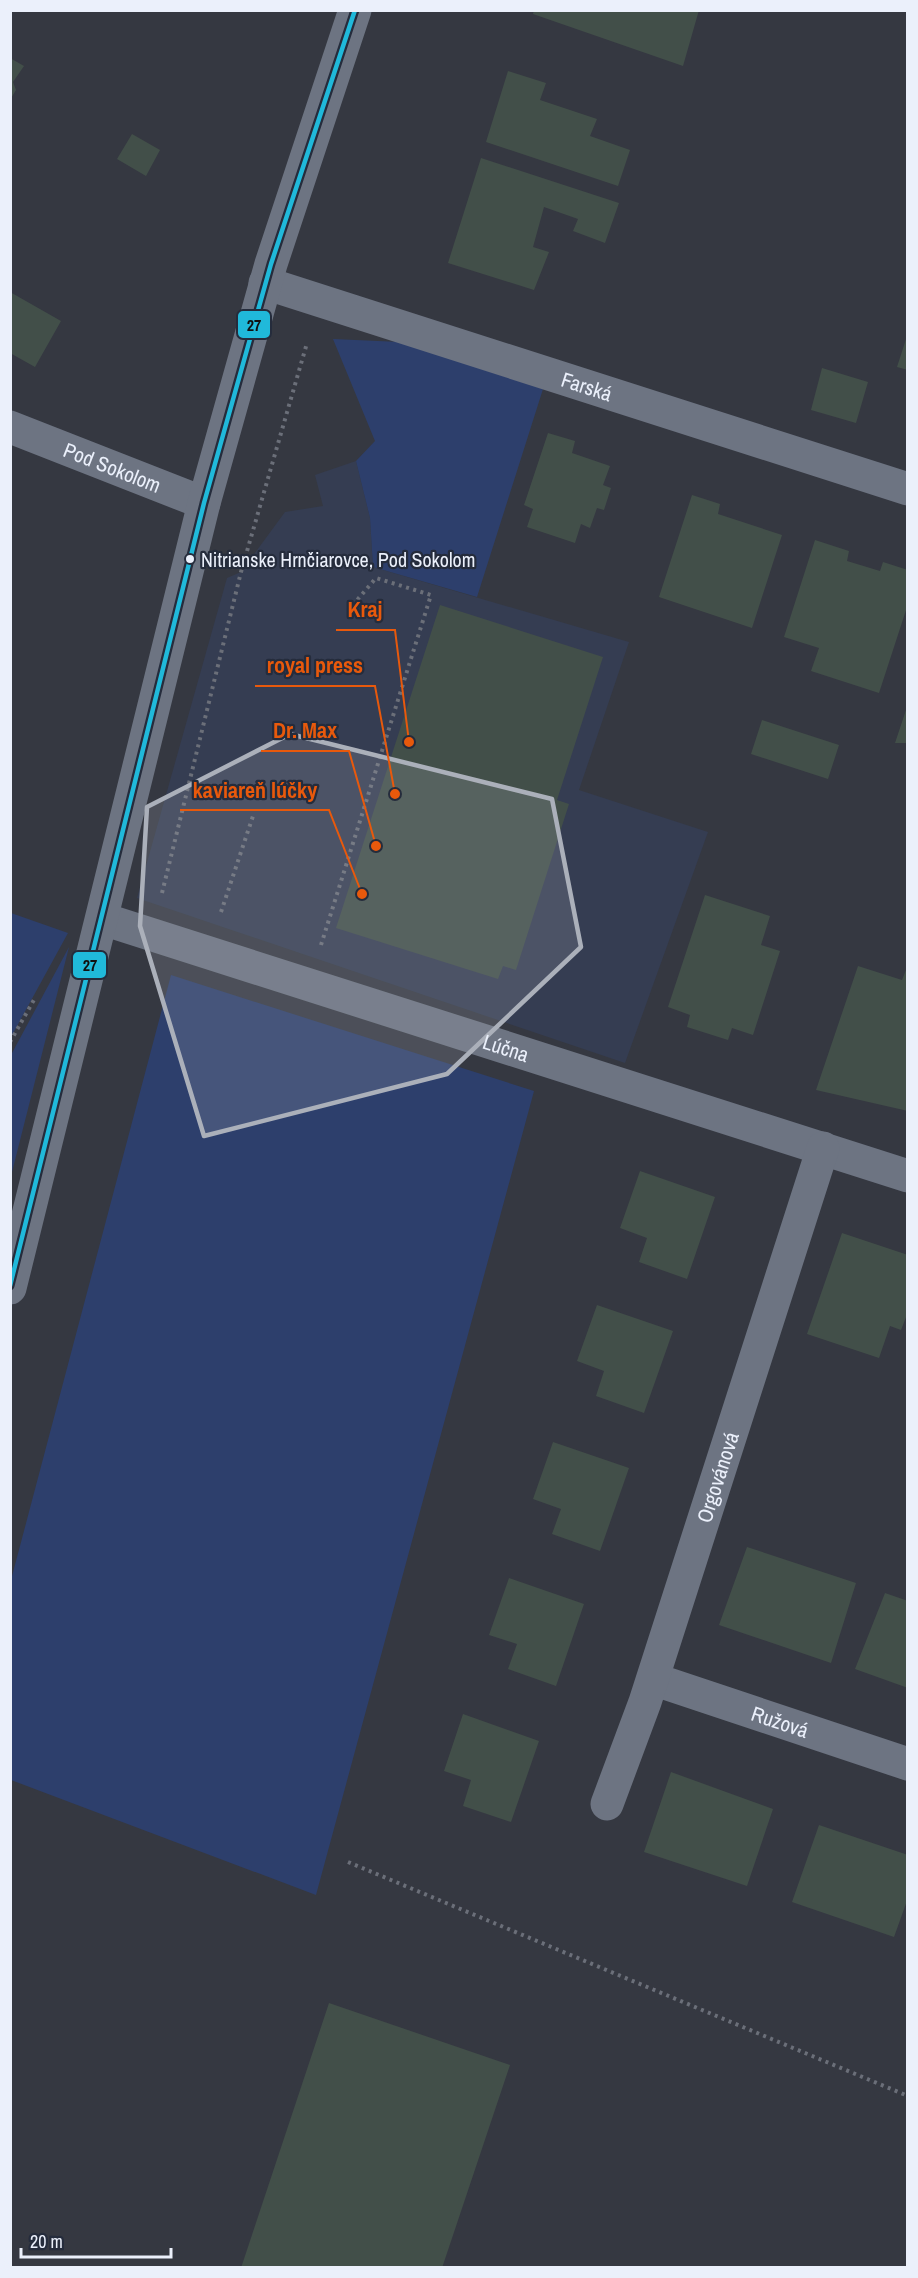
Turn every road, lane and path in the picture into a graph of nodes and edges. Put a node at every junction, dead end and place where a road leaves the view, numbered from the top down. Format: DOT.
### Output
graph roads {
  1 [pos="355,10"];
  2 [pos="265,283"];
  3 [pos="320,301"];
  4 [pos="14,426"];
  5 [pos="908,489"];
  6 [pos="204,503"];
  7 [pos="352,606"];
  8 [pos="253,816"];
  9 [pos="160,900"];
  10 [pos="103,919"];
  11 [pos="219,919"];
  12 [pos="318,952"];
  13 [pos="823,1148"];
  14 [pos="908,1176"];
  15 [pos="10,1288"];
  16 [pos="653,1679"];
  17 [pos="908,1764"];
  18 [pos="608,1804"];
  19 [pos="348,1862"];
  20 [pos="908,2096"];
  1 -- 2 [label="street"];
  2 -- 3 [label="street, Farská"];
  2 -- 6 [label="street"];
  3 -- 5 [label="street, Farská"];
  3 -- 9 [label="path"];
  4 -- 6 [label="street, Pod Sokolom"];
  6 -- 10 [label="street"];
  7 -- 12 [label="path"];
  8 -- 11 [label="path"];
  10 -- 13 [label="street, Lúčna"];
  10 -- 15 [label="street"];
  13 -- 14 [label="street, Lúčna"];
  13 -- 16 [label="street, Orgovánová"];
  16 -- 17 [label="street, Ružová"];
  16 -- 18 [label="street, Orgovánová"];
  19 -- 20 [label="path"];
}
